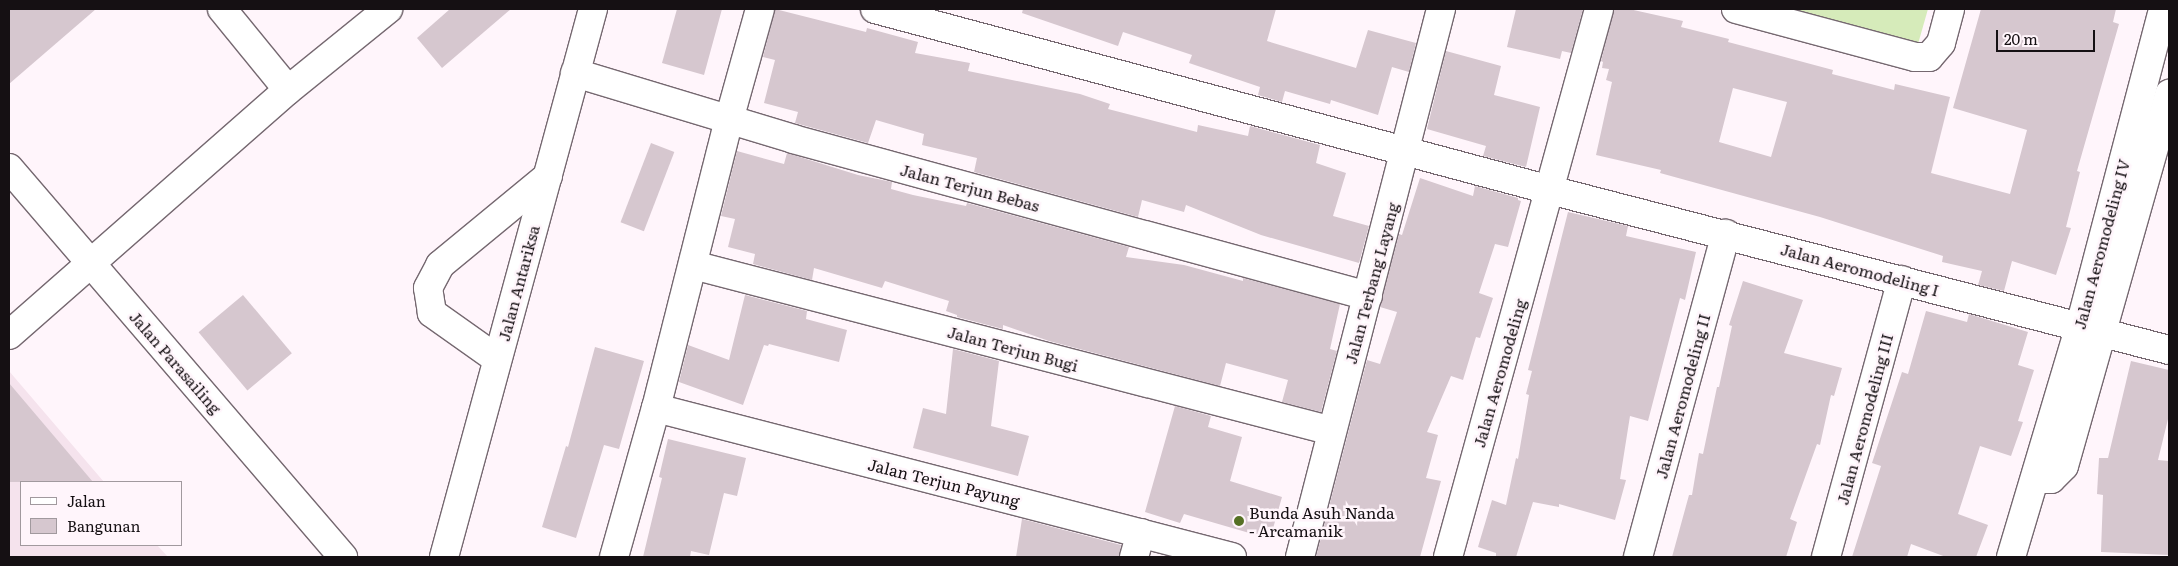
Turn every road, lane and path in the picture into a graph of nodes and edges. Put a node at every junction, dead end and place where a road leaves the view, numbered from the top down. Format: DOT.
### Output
graph roads {
  1 [pos="222,9"];
  2 [pos="388,9"];
  3 [pos="593,9"];
  4 [pos="760,9"];
  5 [pos="1442,9"];
  6 [pos="1599,9"];
  7 [pos="1736,9"];
  8 [pos="1950,9"];
  9 [pos="2164,9"];
  10 [pos="898,12"];
  11 [pos="575,73"];
  12 [pos="288,90"];
  13 [pos="2169,94"];
  14 [pos="729,120"];
  15 [pos="2165,123"];
  16 [pos="1406,150"];
  17 [pos="9,168"];
  18 [pos="548,176"];
  19 [pos="1550,190"];
  20 [pos="1726,234"];
  21 [pos="92,264"];
  22 [pos="693,265"];
  23 [pos="1902,280"];
  24 [pos="1368,296"];
  25 [pos="2091,329"];
  26 [pos="9,335"];
  27 [pos="2169,350"];
  28 [pos="497,359"];
  29 [pos="656,408"];
  30 [pos="1332,431"];
  31 [pos="1138,545"];
  32 [pos="344,557"];
  33 [pos="444,557"];
  34 [pos="614,557"];
  35 [pos="1232,557"];
  36 [pos="1300,557"];
  37 [pos="1448,557"];
  38 [pos="1638,557"];
  39 [pos="1826,557"];
  40 [pos="2011,557"];
  1 -- 12 [label="street"];
  2 -- 12 [label="street"];
  3 -- 11 [label="street, Jalan Antariksa"];
  4 -- 14 [label="street"];
  5 -- 16 [label="street, Jalan Terbang Layang"];
  6 -- 19 [label="street, Jalan Aeromodeling"];
  7 -- 8 [label="street"];
  9 -- 25 [label="street, Jalan Aeromodeling IV"];
  10 -- 16 [label="street, Jalan Aeromodeling I"];
  11 -- 14 [label="street, Jalan Terjun Bebas"];
  11 -- 18 [label="street, Jalan Antariksa"];
  12 -- 21 [label="street"];
  13 -- 15 [label="street, Jalan Aeromodeling IV"];
  14 -- 22 [label="street"];
  14 -- 24 [label="street, Jalan Terjun Bebas"];
  15 -- 25 [label="street, Jalan Aeromodeling IV"];
  16 -- 19 [label="street, Jalan Aeromodeling I"];
  16 -- 24 [label="street, Jalan Terbang Layang"];
  17 -- 21 [label="street, Jalan Parasailing"];
  18 -- 28 [label="street, Jalan Antariksa"];
  18 -- 28 [label="street"];
  19 -- 20 [label="street, Jalan Aeromodeling I"];
  19 -- 37 [label="street, Jalan Aeromodeling"];
  20 -- 23 [label="street, Jalan Aeromodeling I"];
  20 -- 38 [label="street, Jalan Aeromodeling II"];
  21 -- 26 [label="street"];
  21 -- 32 [label="street, Jalan Parasailing"];
  22 -- 29 [label="street"];
  22 -- 30 [label="street, Jalan Terjun Bugi"];
  23 -- 25 [label="street, Jalan Aeromodeling I"];
  23 -- 39 [label="street, Jalan Aeromodeling III"];
  24 -- 30 [label="street, Jalan Terbang Layang"];
  25 -- 27 [label="street, Jalan Aeromodeling I"];
  25 -- 40 [label="street, Jalan Aeromodeling IV"];
  28 -- 33 [label="street, Jalan Antariksa"];
  29 -- 31 [label="street, Jalan Terjun Payung"];
  29 -- 34 [label="street"];
  30 -- 36 [label="street, Jalan Terbang Layang"];
  31 -- 35 [label="street, Jalan Terjun Payung"];
}
